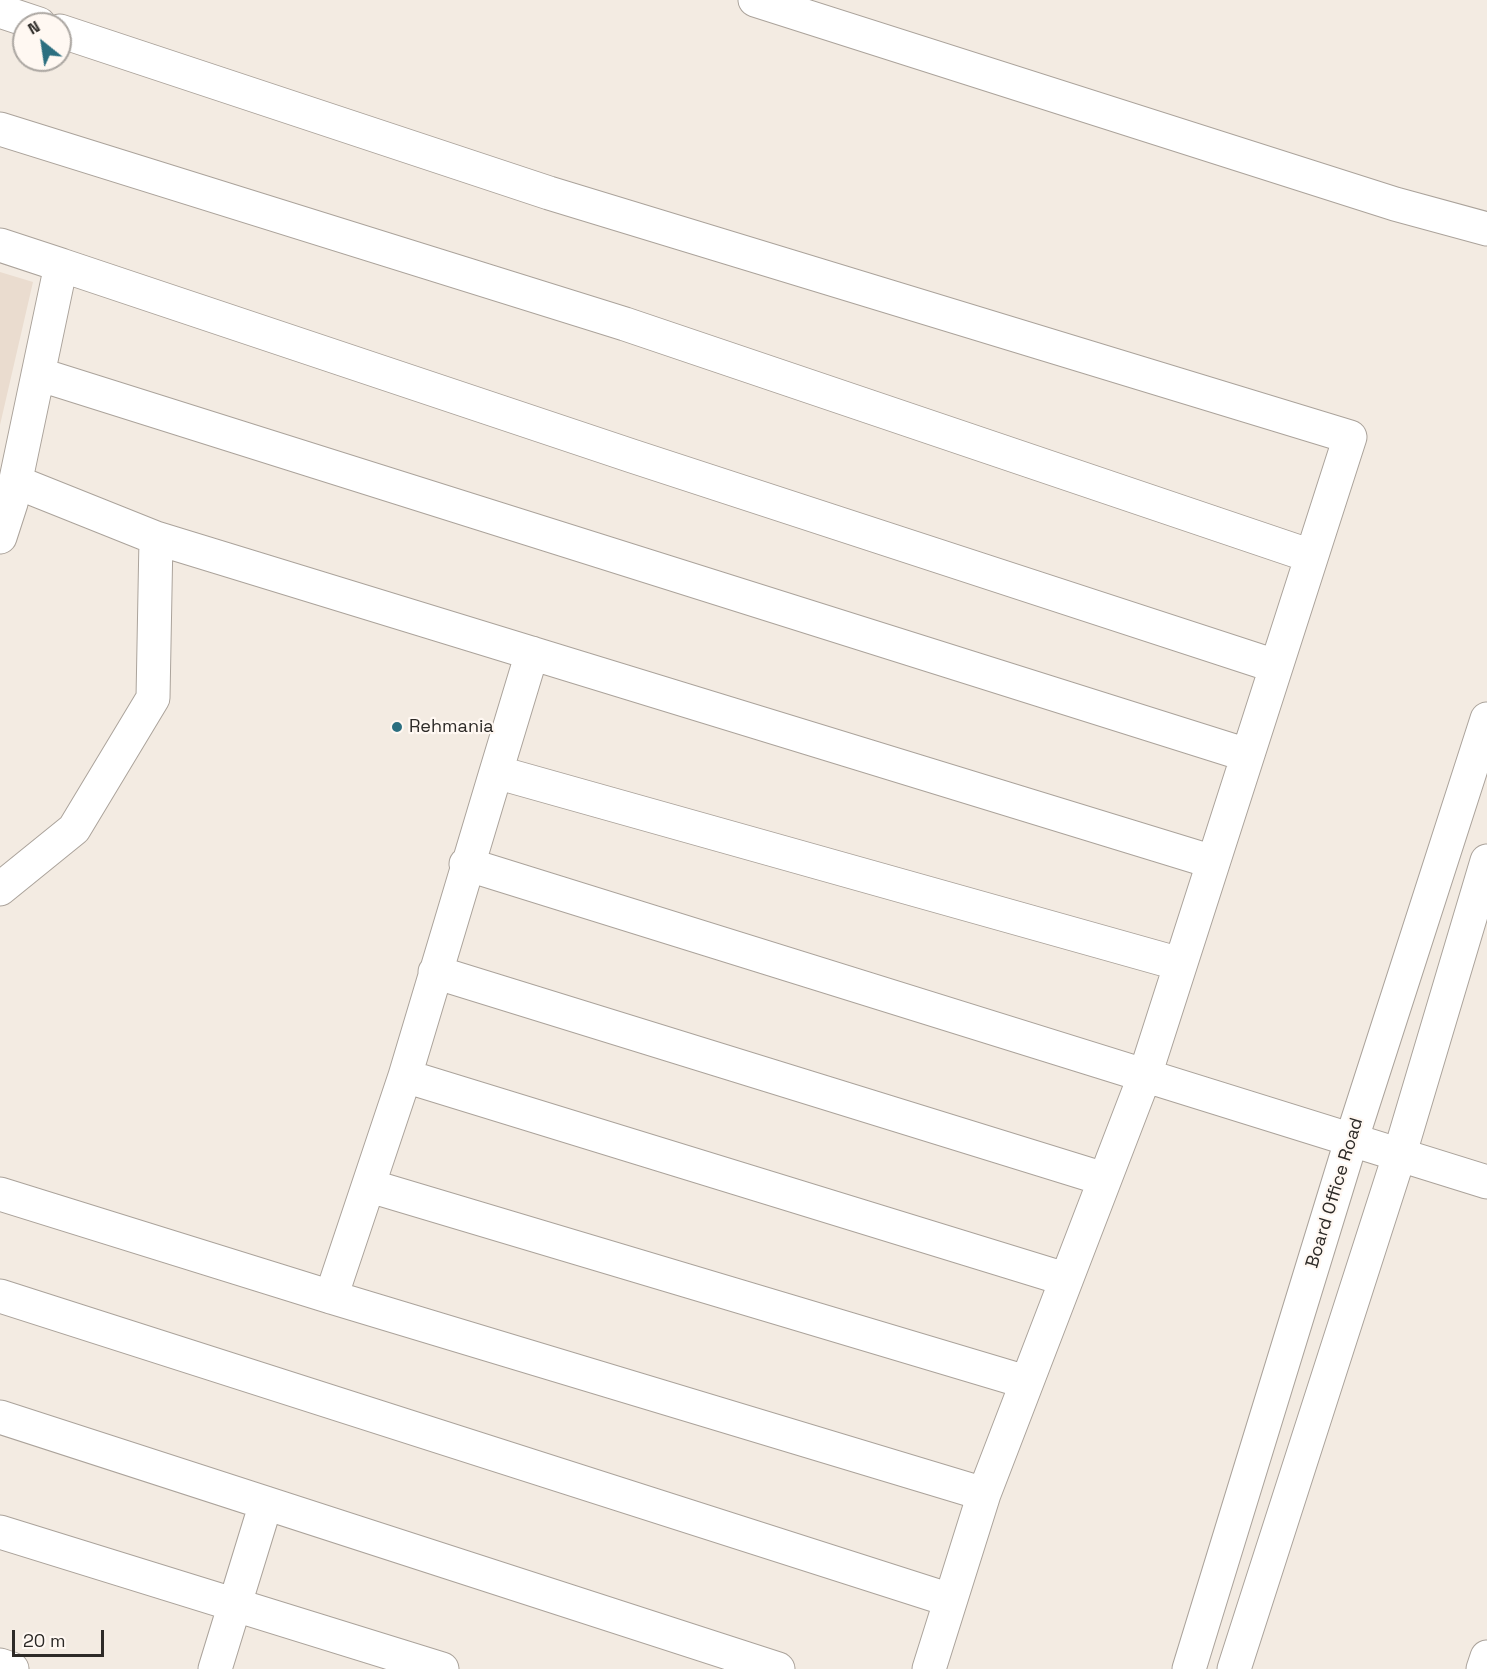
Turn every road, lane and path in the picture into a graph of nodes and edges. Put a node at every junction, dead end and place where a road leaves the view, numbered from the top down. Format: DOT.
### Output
graph roads {
  1 [pos="755,0"];
  2 [pos="72,35"];
  3 [pos="0,129"];
  4 [pos="1487,229"];
  5 [pos="0,244"];
  6 [pos="61,265"];
  7 [pos="38,374"];
  8 [pos="16,482"];
  9 [pos="0,537"];
  10 [pos="156,538"];
  11 [pos="1311,556"];
  12 [pos="532,653"];
  13 [pos="1275,666"];
  14 [pos="1487,719"];
  15 [pos="1247,755"];
  16 [pos="496,772"];
  17 [pos="1487,861"];
  18 [pos="1213,862"];
  19 [pos="466,864"];
  20 [pos="0,889"];
  21 [pos="1180,964"];
  22 [pos="435,972"];
  23 [pos="1145,1075"];
  24 [pos="405,1076"];
  25 [pos="1352,1138"];
  26 [pos="1400,1153"];
  27 [pos="1104,1179"];
  28 [pos="1487,1182"];
  29 [pos="370,1186"];
  30 [pos="0,1194"];
  31 [pos="1065,1279"];
  32 [pos="0,1296"];
  33 [pos="331,1297"];
  34 [pos="1026,1382"];
  35 [pos="0,1417"];
  36 [pos="984,1494"];
  37 [pos="266,1503"];
  38 [pos="0,1532"];
  39 [pos="950,1600"];
  40 [pos="235,1605"];
  41 [pos="1487,1657"];
  42 [pos="0,1665"];
  43 [pos="12,1669"];
  44 [pos="215,1669"];
  45 [pos="442,1669"];
  46 [pos="778,1669"];
  47 [pos="929,1669"];
  48 [pos="1189,1669"];
  49 [pos="1234,1669"];
  50 [pos="1483,1669"];
  1 -- 4 [label="street"];
  2 -- 11 [label="street"];
  3 -- 11 [label="street"];
  5 -- 6 [label="street"];
  6 -- 7 [label="street"];
  6 -- 13 [label="street"];
  7 -- 8 [label="street"];
  7 -- 15 [label="street"];
  8 -- 9 [label="street"];
  8 -- 10 [label="street"];
  10 -- 12 [label="street"];
  10 -- 20 [label="street"];
  11 -- 13 [label="street"];
  12 -- 16 [label="street"];
  12 -- 18 [label="street"];
  13 -- 15 [label="street"];
  14 -- 25 [label="street, Board Office Road"];
  15 -- 18 [label="street"];
  16 -- 19 [label="street"];
  16 -- 21 [label="street"];
  17 -- 26 [label="street"];
  18 -- 21 [label="street"];
  19 -- 22 [label="street"];
  19 -- 23 [label="street"];
  21 -- 23 [label="street"];
  22 -- 24 [label="street"];
  22 -- 27 [label="street"];
  23 -- 25 [label="street"];
  23 -- 27 [label="street"];
  24 -- 29 [label="street"];
  24 -- 31 [label="street"];
  25 -- 26 [label="street"];
  25 -- 48 [label="street, Board Office Road"];
  26 -- 28 [label="street"];
  26 -- 49 [label="street"];
  27 -- 31 [label="street"];
  29 -- 33 [label="street"];
  29 -- 34 [label="street"];
  30 -- 33 [label="street"];
  31 -- 34 [label="street"];
  32 -- 39 [label="street"];
  33 -- 36 [label="street"];
  34 -- 36 [label="street"];
  35 -- 37 [label="street"];
  36 -- 39 [label="street"];
  37 -- 40 [label="street"];
  37 -- 46 [label="street"];
  38 -- 40 [label="street"];
  39 -- 47 [label="street"];
  40 -- 44 [label="street"];
  40 -- 45 [label="street"];
  41 -- 50 [label="street"];
  42 -- 43 [label="street"];
}
